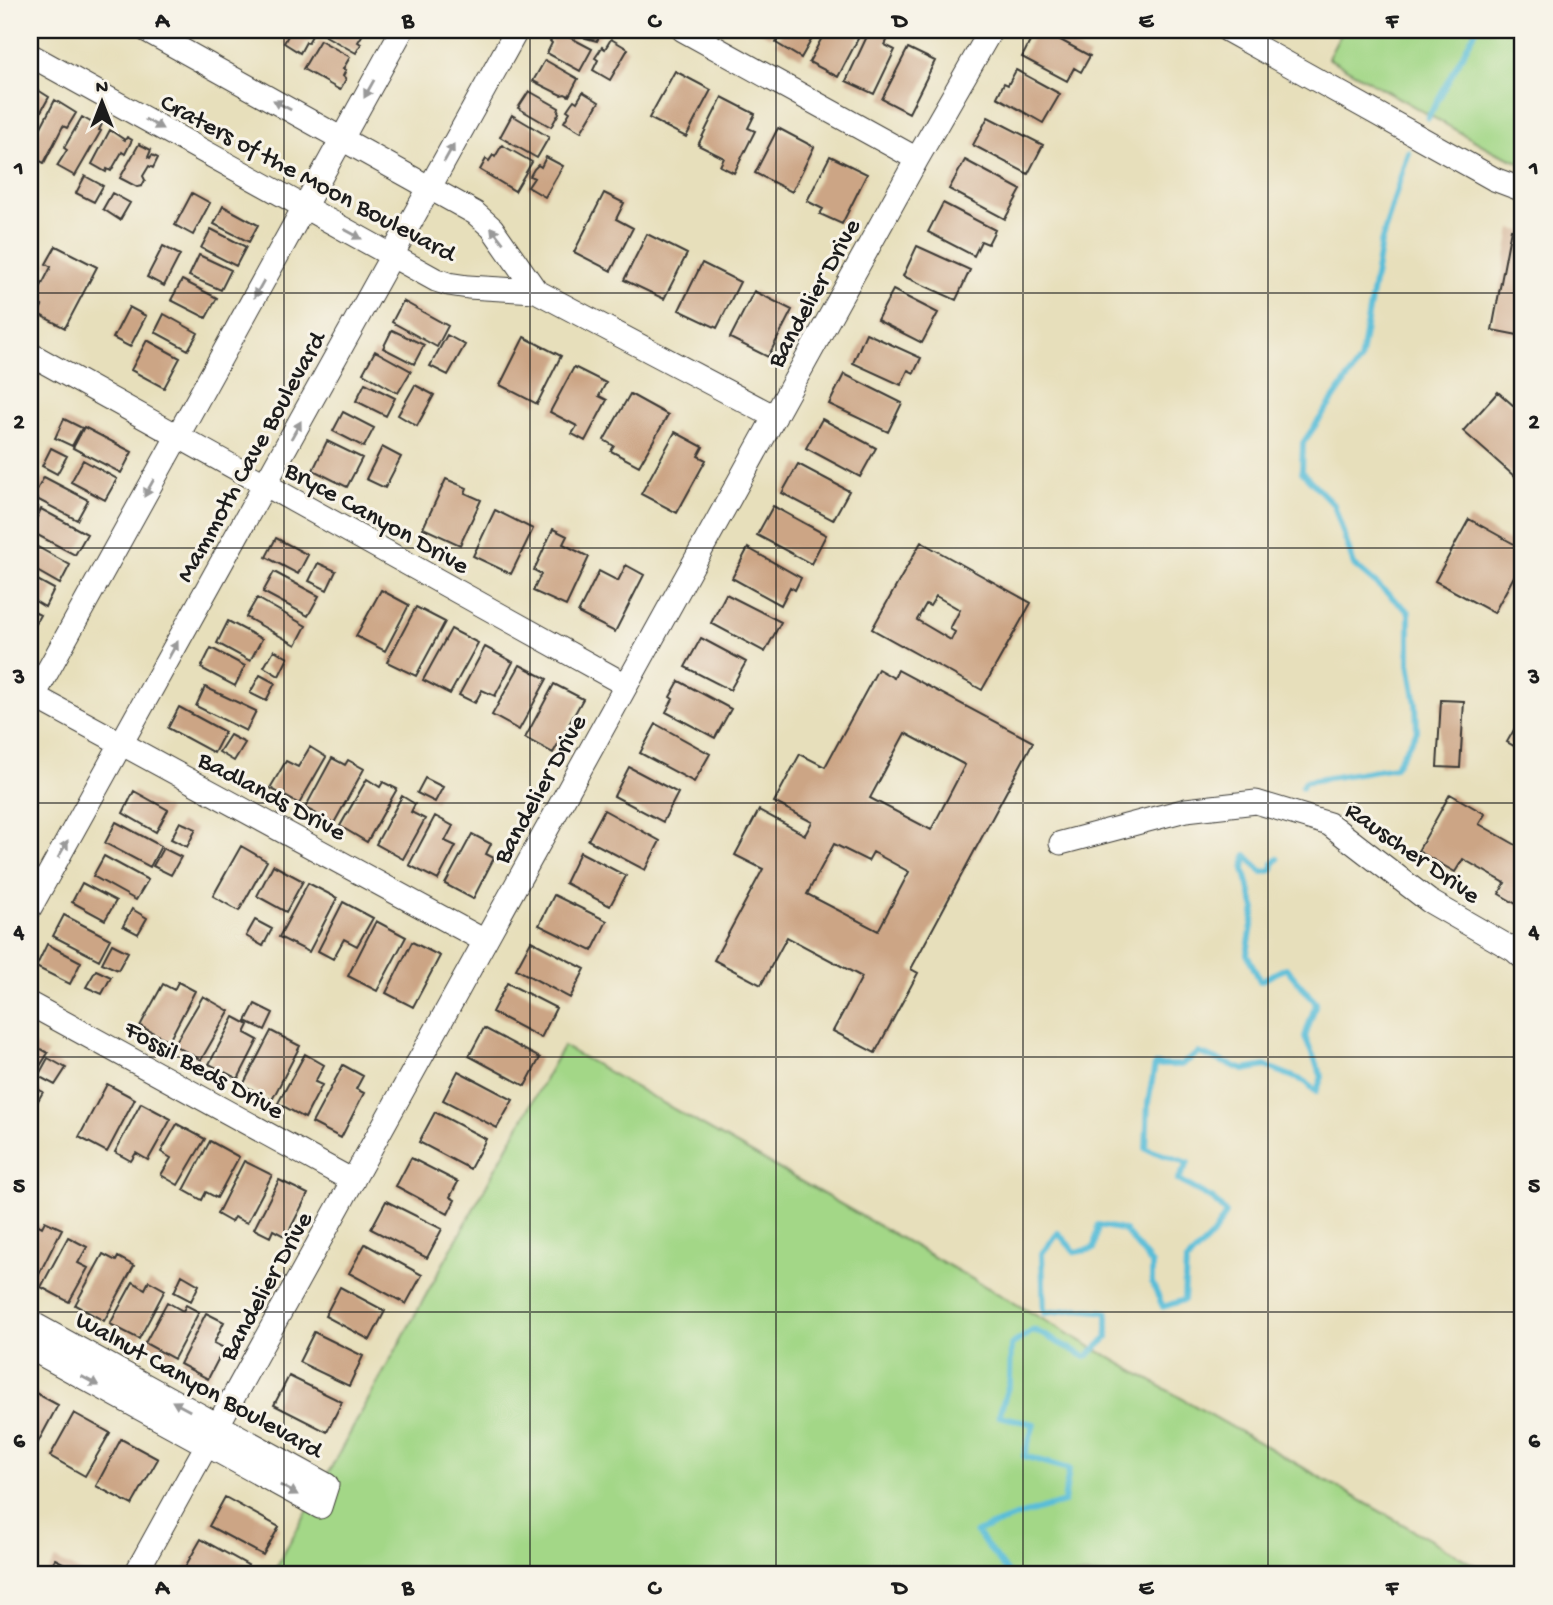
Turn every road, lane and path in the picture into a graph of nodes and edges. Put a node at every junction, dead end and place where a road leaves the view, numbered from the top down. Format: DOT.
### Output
graph roads {
  1 [pos="146,30"];
  2 [pos="402,30"];
  3 [pos="517,30"];
  4 [pos="683,30"];
  5 [pos="990,30"];
  6 [pos="1227,30"];
  7 [pos="30,55"];
  8 [pos="342,138"];
  9 [pos="917,159"];
  10 [pos="430,187"];
  11 [pos="1523,190"];
  12 [pos="304,207"];
  13 [pos="392,256"];
  14 [pos="536,290"];
  15 [pos="30,354"];
  16 [pos="775,417"];
  17 [pos="177,436"];
  18 [pos="265,485"];
  19 [pos="626,685"];
  20 [pos="32,699"];
  21 [pos="121,744"];
  22 [pos="1060,843"];
  23 [pos="30,908"];
  24 [pos="485,941"];
  25 [pos="1523,958"];
  26 [pos="30,1004"];
  27 [pos="353,1181"];
  28 [pos="30,1322"];
  29 [pos="30,1348"];
  30 [pos="212,1436"];
  31 [pos="135,1575"];
  8 -- 1 [label="street, Craters of the Moon Boulevard, one-way"];
  2 -- 8 [label="street, one-way"];
  10 -- 3 [label="street, Mammoth Cave Boulevard, one-way"];
  4 -- 9 [label="street"];
  5 -- 9 [label="street, Bandelier Drive"];
  6 -- 11 [label="street"];
  7 -- 12 [label="street, Craters of the Moon Boulevard, one-way"];
  8 -- 10 [label="street, Craters of the Moon Boulevard"];
  8 -- 12 [label="street"];
  9 -- 16 [label="street, Bandelier Drive"];
  10 -- 13 [label="street, Mammoth Cave Boulevard"];
  14 -- 10 [label="street, Craters of the Moon Boulevard, one-way"];
  12 -- 13 [label="street, Craters of the Moon Boulevard, one-way"];
  12 -- 17 [label="street, one-way"];
  13 -- 14 [label="street, Craters of the Moon Boulevard"];
  18 -- 13 [label="street, Mammoth Cave Boulevard, one-way"];
  14 -- 16 [label="street, Craters of the Moon Boulevard"];
  15 -- 17 [label="street, Bryce Canyon Drive"];
  16 -- 19 [label="street, Bandelier Drive"];
  17 -- 18 [label="street, Bryce Canyon Drive"];
  17 -- 20 [label="street, one-way"];
  18 -- 19 [label="street, Bryce Canyon Drive"];
  21 -- 18 [label="street, Mammoth Cave Boulevard, one-way"];
  19 -- 24 [label="street, Bandelier Drive"];
  20 -- 21 [label="street, Badlands Drive"];
  23 -- 21 [label="street, Mammoth Cave Boulevard, one-way"];
  21 -- 24 [label="street, Badlands Drive"];
  22 -- 25 [label="street, Rauscher Drive"];
  24 -- 27 [label="street, Bandelier Drive"];
  26 -- 27 [label="street, Fossil Beds Drive"];
  27 -- 30 [label="street, Bandelier Drive"];
  30 -- 28 [label="street, Walnut Canyon Boulevard, one-way"];
  29 -- 30 [label="street, Walnut Canyon Boulevard, one-way"];
  30 -- 31 [label="street, Bandelier Drive"];
}
